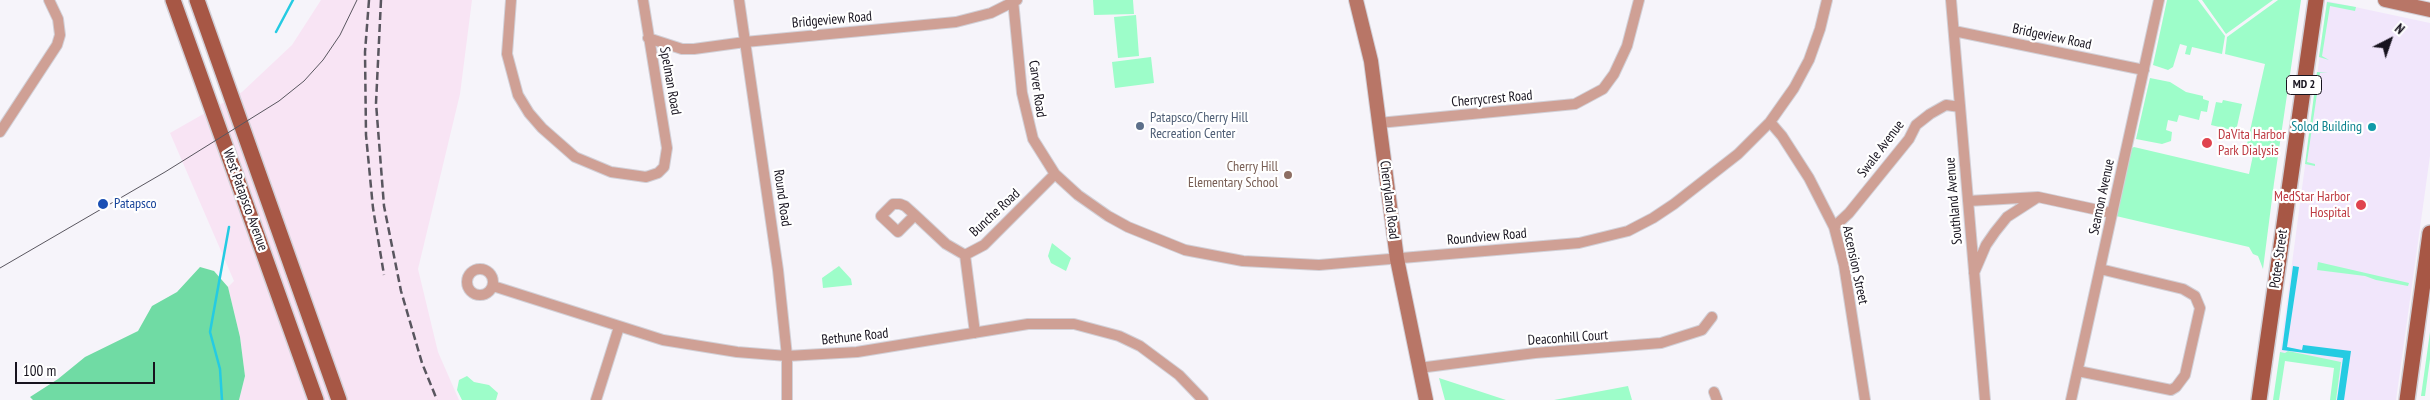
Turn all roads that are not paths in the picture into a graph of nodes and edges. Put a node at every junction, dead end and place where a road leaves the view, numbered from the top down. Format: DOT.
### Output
graph roads {
  1 [pos="49,0"];
  2 [pos="173,0"];
  3 [pos="192,0"];
  4 [pos="197,0"];
  5 [pos="511,0"];
  6 [pos="642,0"];
  7 [pos="739,0"];
  8 [pos="1356,0"];
  9 [pos="1639,0"];
  10 [pos="1951,0"];
  11 [pos="2159,0"];
  12 [pos="2316,0"];
  13 [pos="2385,0"];
  14 [pos="1015,1"];
  15 [pos="1823,1"];
  16 [pos="2430,10"];
  17 [pos="1954,31"];
  18 [pos="648,38"];
  19 [pos="744,42"];
  20 [pos="215,53"];
  21 [pos="2144,70"];
  22 [pos="1960,107"];
  23 [pos="1770,122"];
  24 [pos="1380,123"];
  25 [pos="0,132"];
  26 [pos="1055,174"];
  27 [pos="2038,197"];
  28 [pos="1968,200"];
  29 [pos="2112,213"];
  30 [pos="915,215"];
  31 [pos="1834,227"];
  32 [pos="2430,233"];
  33 [pos="964,256"];
  34 [pos="1397,259"];
  35 [pos="2100,269"];
  36 [pos="1974,274"];
  37 [pos="493,286"];
  38 [pos="1712,317"];
  39 [pos="619,327"];
  40 [pos="975,333"];
  41 [pos="786,356"];
  42 [pos="1419,368"];
  43 [pos="2078,371"];
  44 [pos="316,400"];
  45 [pos="338,400"];
  46 [pos="596,400"];
  47 [pos="787,400"];
  48 [pos="1203,400"];
  49 [pos="1426,400"];
  50 [pos="1865,400"];
  51 [pos="1985,400"];
  52 [pos="2071,400"];
  53 [pos="2259,400"];
  54 [pos="2407,400"];
  1 -- 25 [label="street"];
  2 -- 44 [label="main road, West Patapsco Avenue"];
  3 -- 20 [label="main road"];
  4 -- 20 [label="main road, West Patapsco Avenue"];
  5 -- 18 [label="street, Spelman Road"];
  6 -- 18 [label="street, Spelman Road"];
  7 -- 19 [label="street, Round Road"];
  8 -- 24 [label="street, Cherryland Road"];
  9 -- 24 [label="street, Cherrycrest Road"];
  10 -- 17 [label="street, Southland Avenue"];
  11 -- 21 [label="street, Seamon Avenue"];
  12 -- 53 [label="main road, Potee Street / MD 2"];
  13 -- 16 [label="street"];
  14 -- 19 [label="street, Bridgeview Road"];
  14 -- 26 [label="street, Carver Road"];
  15 -- 23 [label="street, Roundview Road"];
  17 -- 21 [label="street, Bridgeview Road"];
  17 -- 22 [label="street, Southland Avenue"];
  18 -- 19 [label="street, Bridgeview Road"];
  19 -- 41 [label="street, Round Road"];
  20 -- 45 [label="main road, West Patapsco Avenue"];
  21 -- 29 [label="street, Seamon Avenue"];
  22 -- 28 [label="street, Southland Avenue"];
  22 -- 31 [label="street, Swale Avenue"];
  23 -- 31 [label="street, Ascension Street"];
  23 -- 34 [label="street, Roundview Road"];
  24 -- 34 [label="street, Cherryland Road"];
  26 -- 33 [label="street, Bunche Road"];
  26 -- 34 [label="street, Roundview Road"];
  27 -- 28 [label="street"];
  27 -- 29 [label="street"];
  27 -- 36 [label="street"];
  28 -- 36 [label="street, Southland Avenue"];
  29 -- 35 [label="street, Seamon Avenue"];
  30 -- 33 [label="street"];
  31 -- 50 [label="street, Ascension Street"];
  32 -- 54 [label="main road"];
  33 -- 40 [label="street, Bunche Road"];
  34 -- 42 [label="street, Cherryland Road"];
  35 -- 43 [label="street, Seamon Avenue"];
  35 -- 43 [label="street"];
  36 -- 51 [label="street, Southland Avenue"];
  37 -- 39 [label="street, Bethune Road"];
  38 -- 42 [label="street, Deaconhill Court"];
  39 -- 41 [label="street, Bethune Road"];
  39 -- 46 [label="street"];
  40 -- 41 [label="street, Bethune Road"];
  40 -- 48 [label="street, Bethune Road"];
  41 -- 47 [label="street, Round Road"];
  42 -- 49 [label="street, Cherryland Road"];
  43 -- 52 [label="street, Seamon Avenue"];
}
